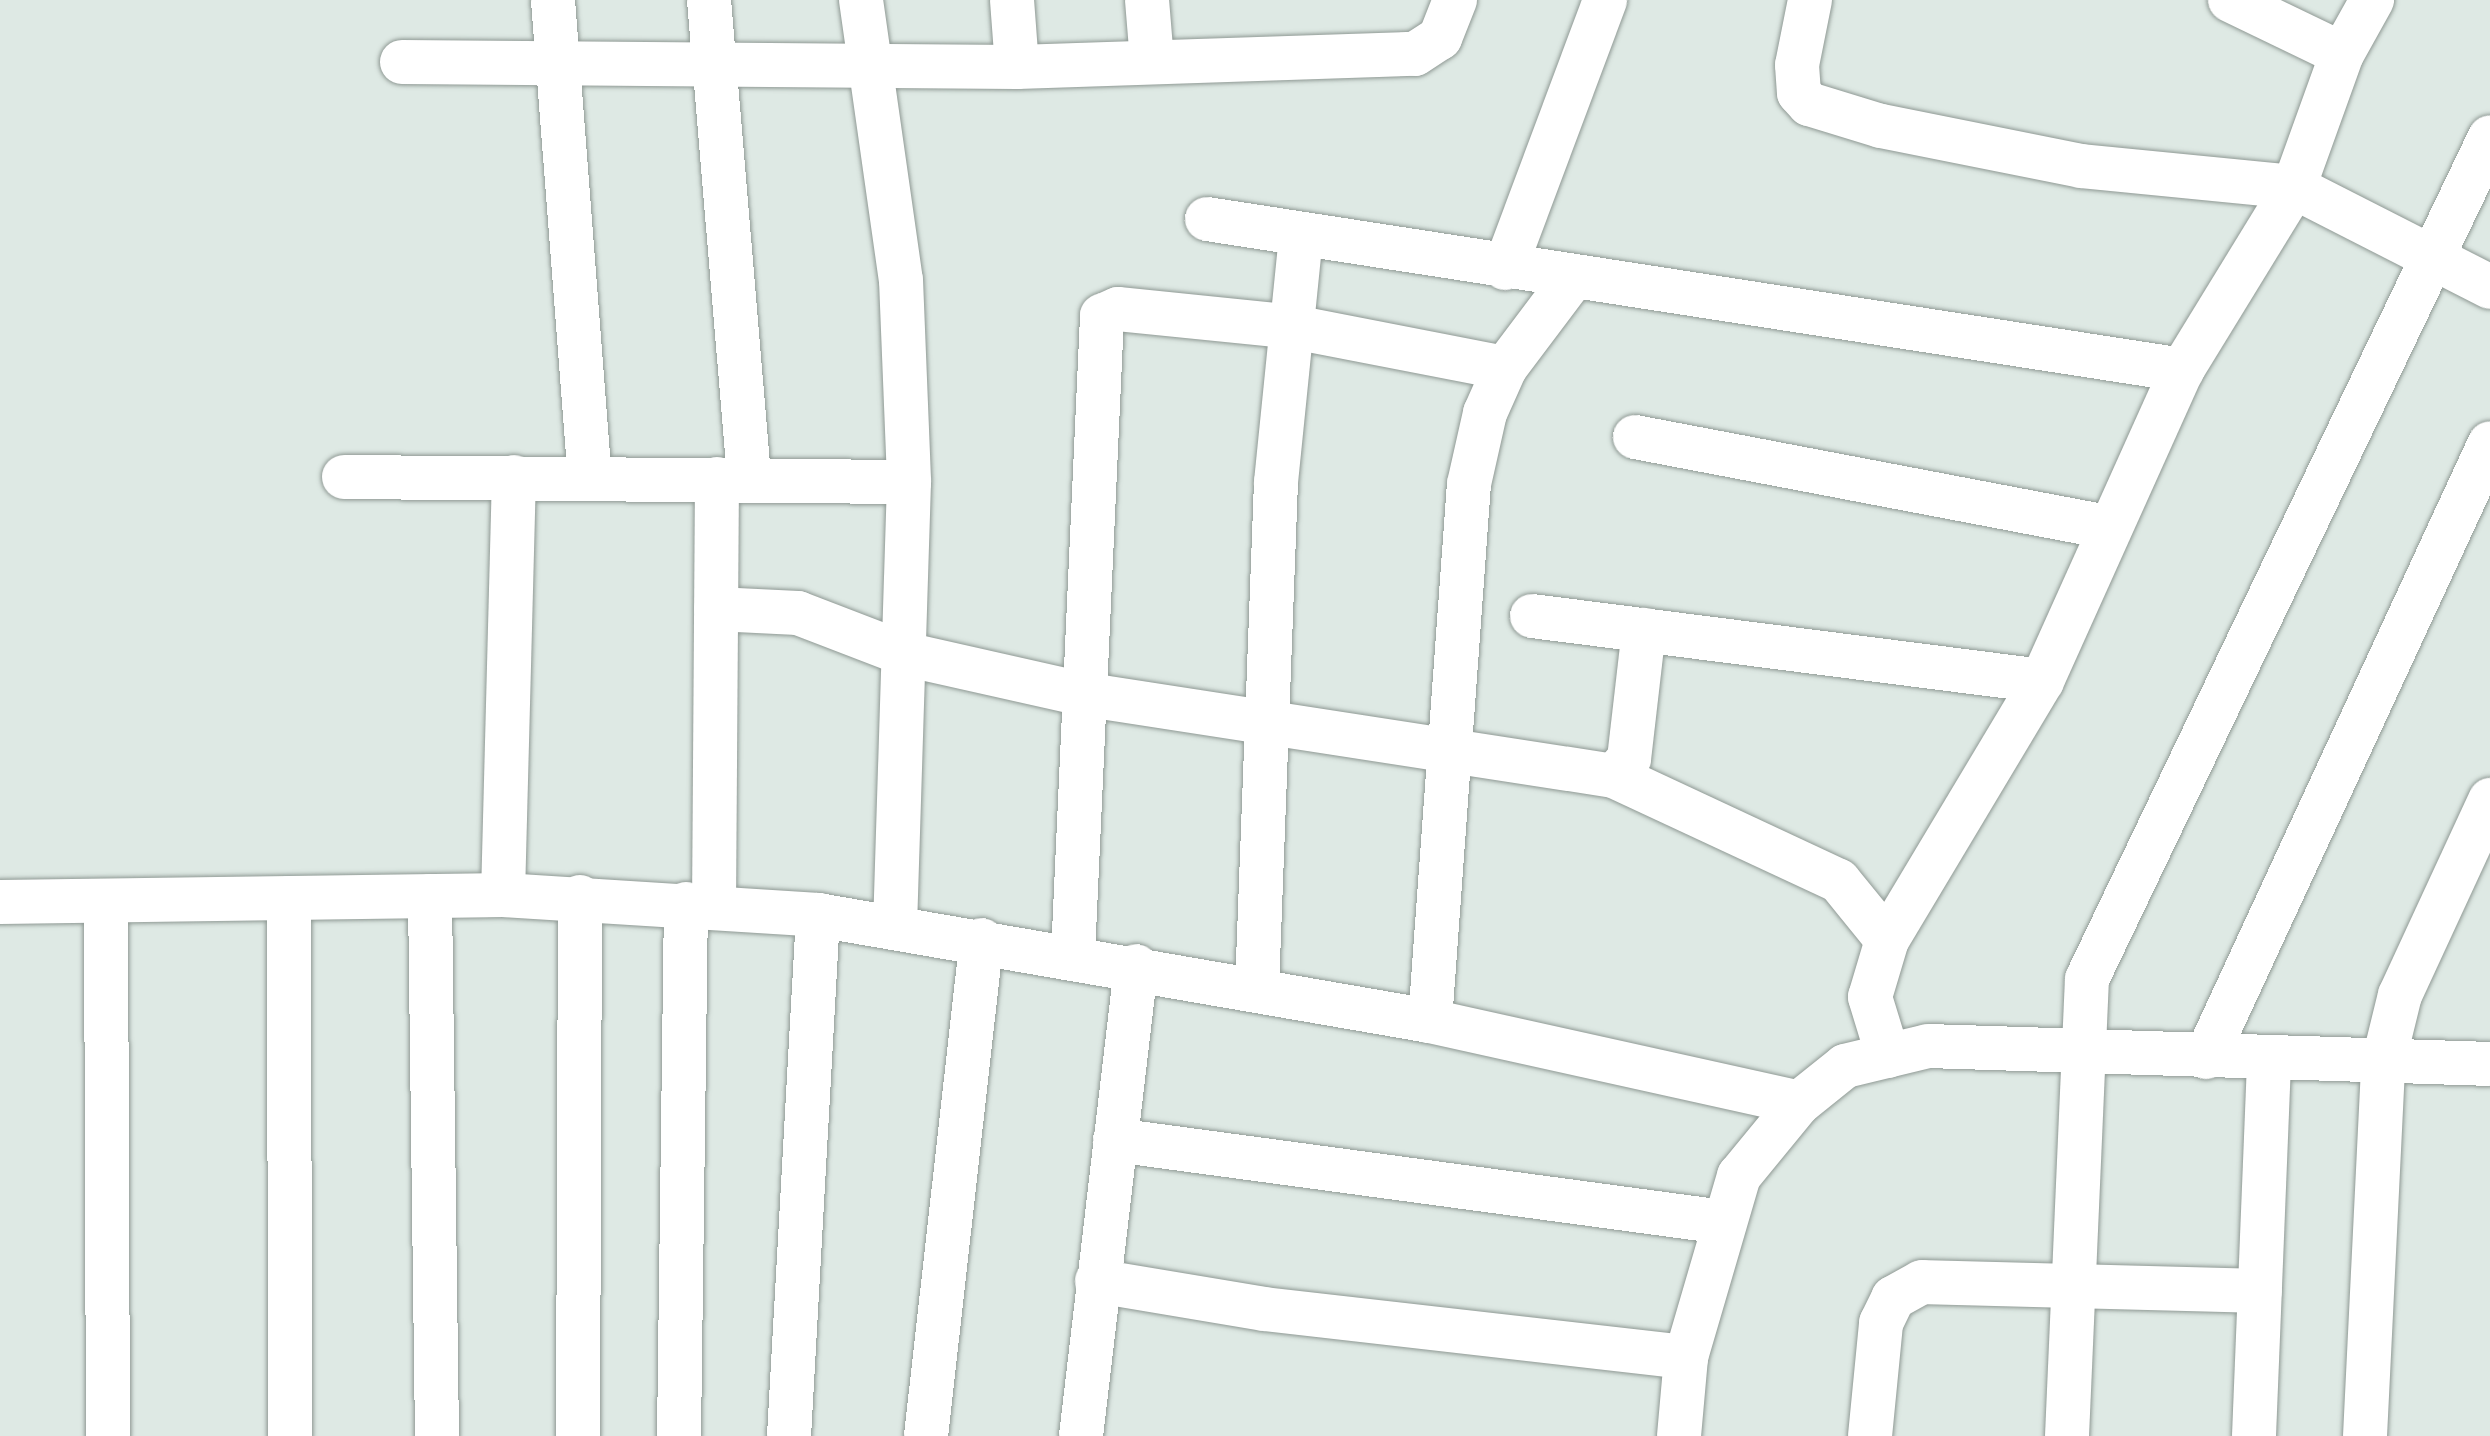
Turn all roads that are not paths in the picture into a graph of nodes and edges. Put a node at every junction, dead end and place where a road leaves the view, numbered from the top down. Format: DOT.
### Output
graph roads {
  1 [pos="553,0"];
  2 [pos="709,0"];
  3 [pos="861,0"];
  4 [pos="1012,0"];
  5 [pos="1147,0"];
  6 [pos="1455,0"];
  7 [pos="1605,0"];
  8 [pos="1810,0"];
  9 [pos="2230,0"];
  10 [pos="2372,0"];
  11 [pos="2342,54"];
  12 [pos="1152,61"];
  13 [pos="402,62"];
  14 [pos="562,63"];
  15 [pos="717,65"];
  16 [pos="869,66"];
  17 [pos="1017,67"];
  18 [pos="2490,137"];
  19 [pos="2294,187"];
  20 [pos="1207,219"];
  21 [pos="1301,234"];
  22 [pos="2433,256"];
  23 [pos="1505,268"];
  24 [pos="1572,279"];
  25 [pos="2490,287"];
  26 [pos="1294,327"];
  27 [pos="1505,368"];
  28 [pos="2182,370"];
  29 [pos="1635,437"];
  30 [pos="2490,443"];
  31 [pos="344,477"];
  32 [pos="514,477"];
  33 [pos="590,478"];
  34 [pos="733,479"];
  35 [pos="909,482"];
  36 [pos="2108,527"];
  37 [pos="716,609"];
  38 [pos="1532,616"];
  39 [pos="1644,630"];
  40 [pos="905,654"];
  41 [pos="2042,681"];
  42 [pos="1082,694"];
  43 [pos="1262,724"];
  44 [pos="1453,752"];
  45 [pos="1614,776"];
  46 [pos="2490,800"];
  47 [pos="503,895"];
  48 [pos="430,896"];
  49 [pos="580,897"];
  50 [pos="289,898"];
  51 [pos="106,901"];
  52 [pos="0,902"];
  53 [pos="700,906"];
  54 [pos="818,915"];
  55 [pos="895,928"];
  56 [pos="982,940"];
  57 [pos="1887,940"];
  58 [pos="1073,955"];
  59 [pos="1136,966"];
  60 [pos="1257,988"];
  61 [pos="1430,1021"];
  62 [pos="2084,1050"];
  63 [pos="1888,1056"];
  64 [pos="2206,1057"];
  65 [pos="2269,1061"];
  66 [pos="2383,1064"];
  67 [pos="2490,1064"];
  68 [pos="1799,1103"];
  69 [pos="1115,1140"];
  70 [pos="1723,1222"];
  71 [pos="1097,1281"];
  72 [pos="2074,1285"];
  73 [pos="2260,1291"];
  74 [pos="1686,1357"];
  75 [pos="108,1436"];
  76 [pos="290,1436"];
  77 [pos="437,1436"];
  78 [pos="578,1436"];
  79 [pos="679,1436"];
  80 [pos="789,1436"];
  81 [pos="926,1436"];
  82 [pos="1081,1436"];
  83 [pos="1679,1436"];
  84 [pos="1870,1436"];
  85 [pos="2067,1436"];
  86 [pos="2254,1436"];
  87 [pos="2365,1436"];
  1 -- 14 [label="street"];
  2 -- 15 [label="street"];
  3 -- 16 [label="street"];
  4 -- 17 [label="street"];
  5 -- 12 [label="street"];
  6 -- 12 [label="street"];
  7 -- 23 [label="street"];
  8 -- 19 [label="street"];
  9 -- 11 [label="street"];
  10 -- 11 [label="street"];
  11 -- 19 [label="street"];
  12 -- 17 [label="street"];
  13 -- 14 [label="street"];
  14 -- 15 [label="street"];
  14 -- 33 [label="street"];
  15 -- 16 [label="street"];
  15 -- 34 [label="street"];
  16 -- 17 [label="street"];
  16 -- 35 [label="street"];
  18 -- 22 [label="street"];
  19 -- 22 [label="street"];
  19 -- 28 [label="street"];
  20 -- 21 [label="street"];
  21 -- 23 [label="street"];
  21 -- 26 [label="street"];
  22 -- 25 [label="street"];
  22 -- 62 [label="street"];
  23 -- 24 [label="street"];
  24 -- 27 [label="street"];
  24 -- 28 [label="street"];
  26 -- 27 [label="street"];
  26 -- 42 [label="street"];
  26 -- 43 [label="street"];
  27 -- 44 [label="street"];
  28 -- 36 [label="street"];
  29 -- 36 [label="street"];
  30 -- 64 [label="street"];
  31 -- 32 [label="street"];
  32 -- 33 [label="street"];
  32 -- 47 [label="street"];
  33 -- 34 [label="street"];
  34 -- 35 [label="street"];
  34 -- 37 [label="street"];
  35 -- 40 [label="street"];
  36 -- 41 [label="street"];
  37 -- 40 [label="street"];
  37 -- 53 [label="street"];
  38 -- 39 [label="street"];
  39 -- 41 [label="street"];
  39 -- 45 [label="street"];
  40 -- 42 [label="street"];
  40 -- 55 [label="street"];
  41 -- 57 [label="street"];
  42 -- 43 [label="street"];
  42 -- 58 [label="street"];
  43 -- 44 [label="street"];
  43 -- 60 [label="street"];
  44 -- 45 [label="street"];
  44 -- 61 [label="street"];
  45 -- 57 [label="street"];
  46 -- 66 [label="street"];
  47 -- 48 [label="street"];
  47 -- 49 [label="street"];
  48 -- 50 [label="street"];
  48 -- 77 [label="street"];
  49 -- 53 [label="street"];
  49 -- 78 [label="street"];
  50 -- 51 [label="street"];
  50 -- 76 [label="street"];
  51 -- 52 [label="street"];
  51 -- 75 [label="street"];
  53 -- 54 [label="street"];
  53 -- 79 [label="street"];
  54 -- 55 [label="street"];
  54 -- 80 [label="street"];
  55 -- 56 [label="street"];
  56 -- 58 [label="street"];
  56 -- 81 [label="street"];
  57 -- 63 [label="street"];
  58 -- 59 [label="street"];
  59 -- 60 [label="street"];
  59 -- 69 [label="street"];
  60 -- 61 [label="street"];
  61 -- 68 [label="street"];
  62 -- 63 [label="street"];
  62 -- 64 [label="street"];
  62 -- 72 [label="street"];
  63 -- 68 [label="street"];
  64 -- 65 [label="street"];
  65 -- 66 [label="street"];
  65 -- 73 [label="street"];
  66 -- 67 [label="street"];
  66 -- 87 [label="street"];
  68 -- 70 [label="street"];
  69 -- 70 [label="street"];
  69 -- 71 [label="street"];
  70 -- 74 [label="street"];
  71 -- 74 [label="street"];
  71 -- 82 [label="street"];
  72 -- 73 [label="street"];
  72 -- 84 [label="street"];
  72 -- 85 [label="street"];
  73 -- 86 [label="street"];
  74 -- 83 [label="street"];
}
